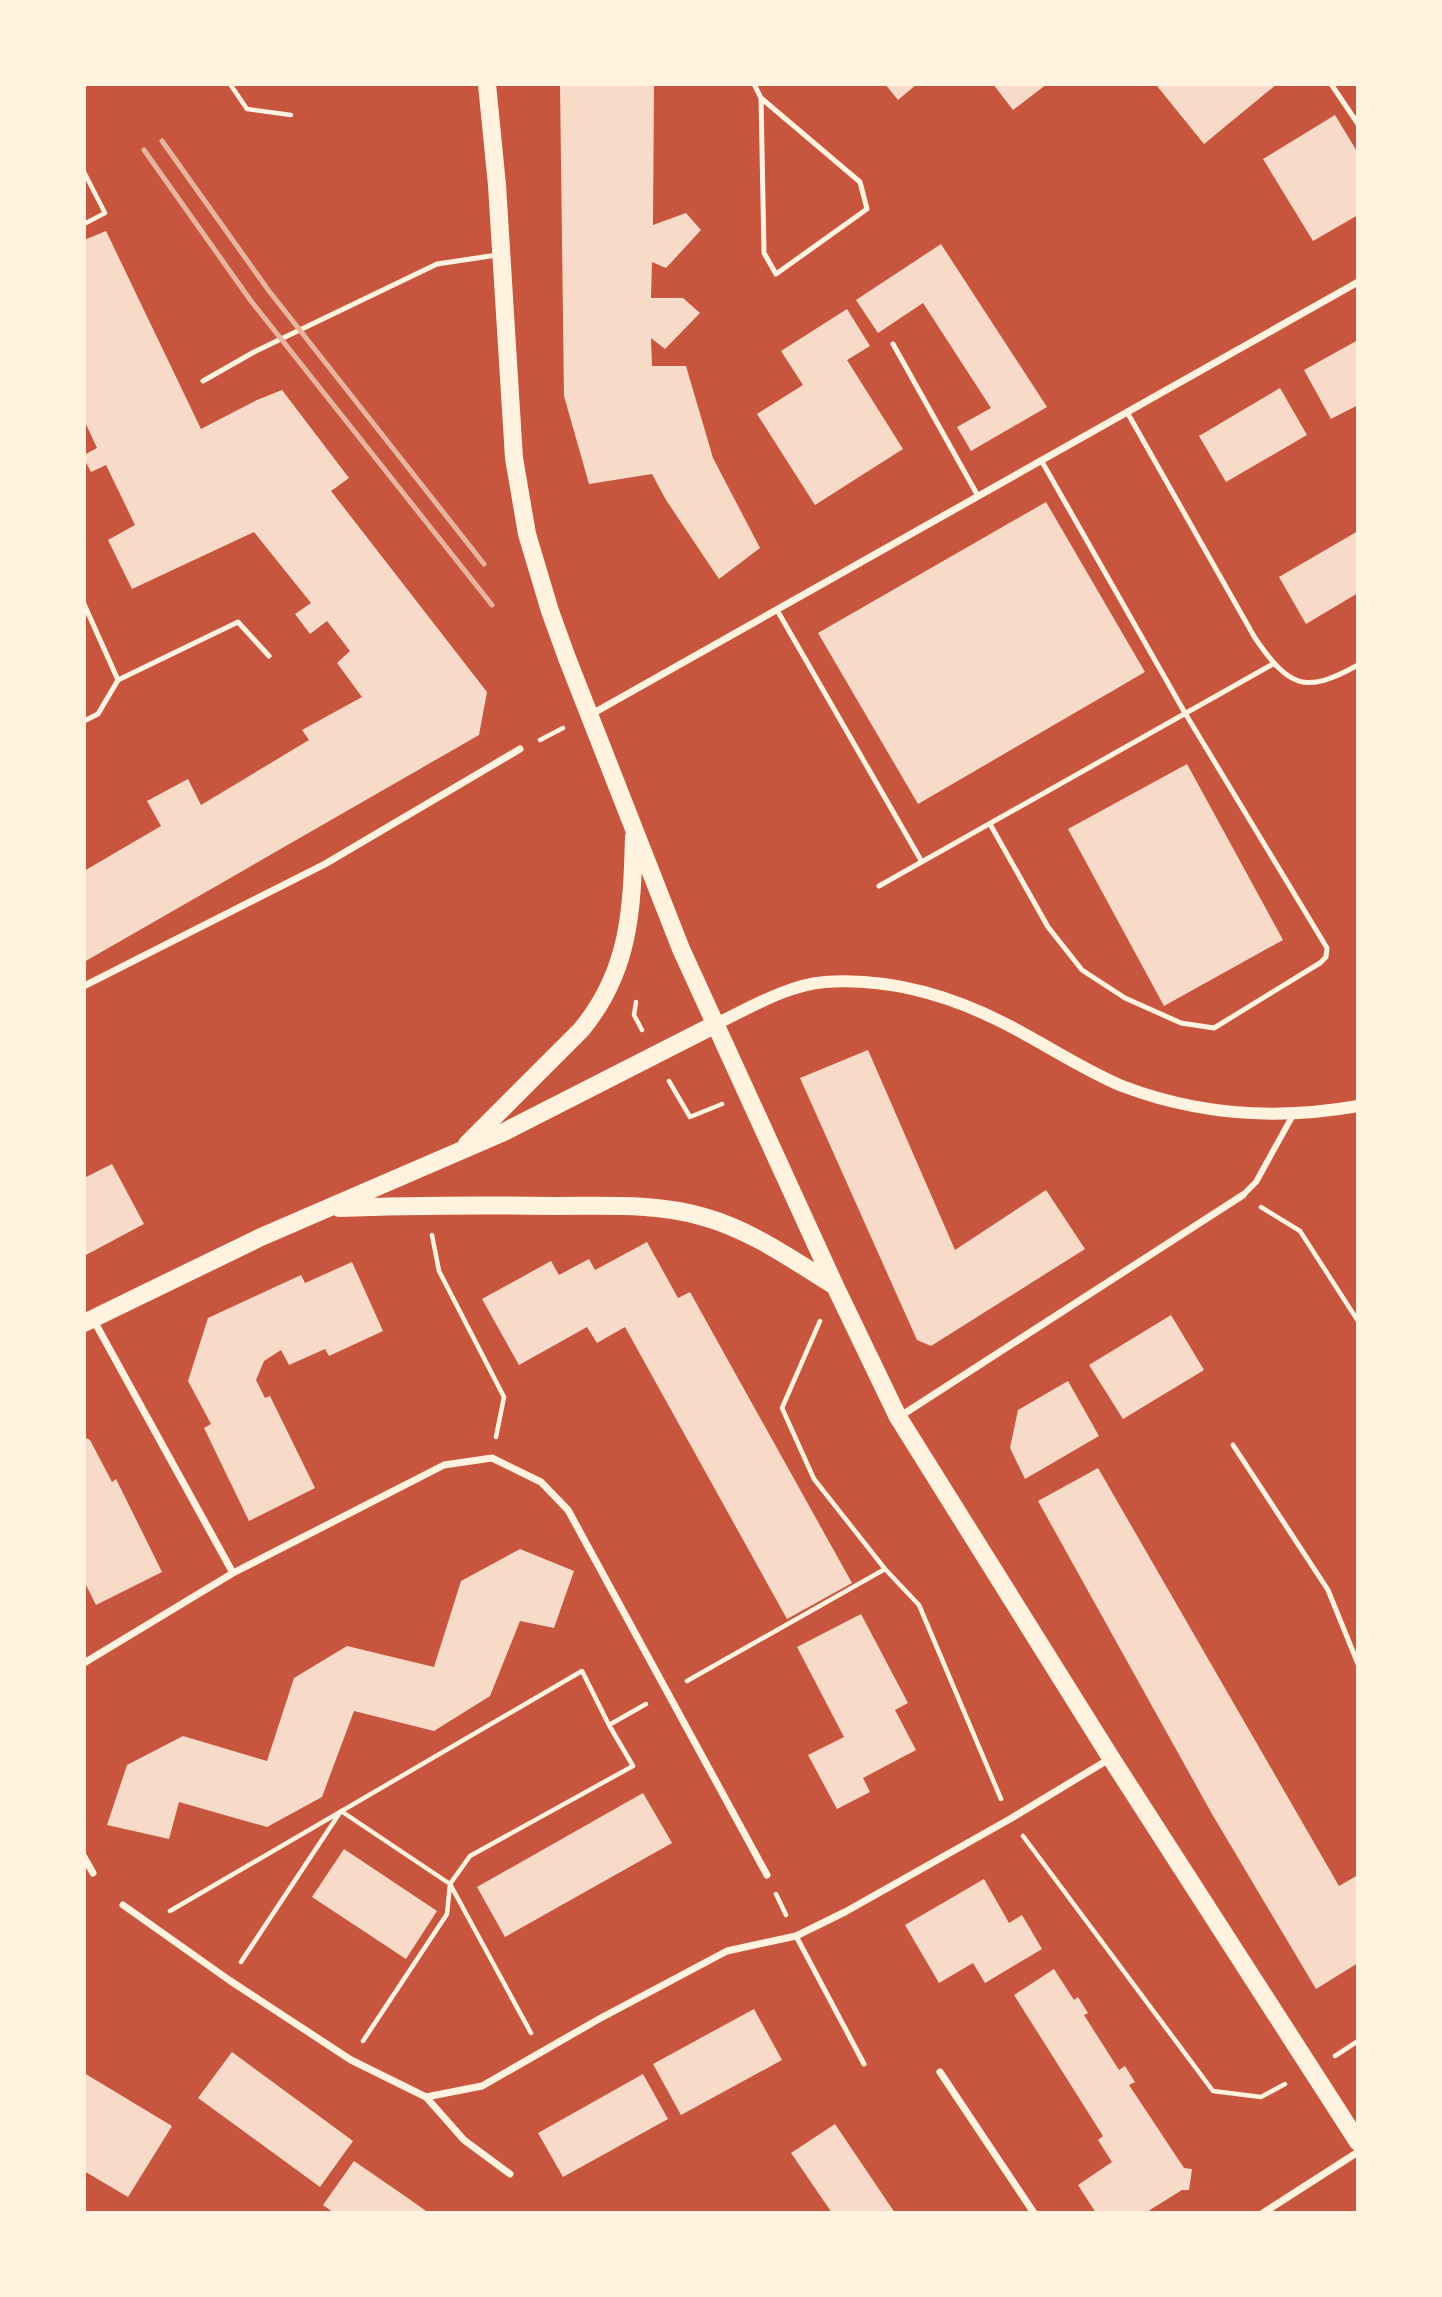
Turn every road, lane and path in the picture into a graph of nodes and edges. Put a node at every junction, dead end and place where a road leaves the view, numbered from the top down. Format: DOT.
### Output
graph roads {
  1 [pos="230,84"];
  2 [pos="487,84"];
  3 [pos="754,84"];
  4 [pos="1331,84"];
  5 [pos="761,98"];
  6 [pos="292,116"];
  7 [pos="1358,124"];
  8 [pos="84,172"];
  9 [pos="84,223"];
  10 [pos="502,254"];
  11 [pos="1358,282"];
  12 [pos="893,344"];
  13 [pos="203,381"];
  14 [pos="1127,412"];
  15 [pos="1041,460"];
  16 [pos="978,496"];
  17 [pos="84,604"];
  18 [pos="777,610"];
  19 [pos="269,656"];
  20 [pos="1273,664"];
  21 [pos="1358,665"];
  22 [pos="118,680"];
  23 [pos="1185,713"];
  24 [pos="590,716"];
  25 [pos="84,721"];
  26 [pos="520,749"];
  27 [pos="990,824"];
  28 [pos="634,829"];
  29 [pos="922,862"];
  30 [pos="879,886"];
  31 [pos="84,986"];
  32 [pos="716,1024"];
  33 [pos="1358,1106"];
  34 [pos="1293,1115"];
  35 [pos="457,1154"];
  36 [pos="1242,1195"];
  37 [pos="426,1205"];
  38 [pos="326,1208"];
  39 [pos="835,1286"];
  40 [pos="89,1321"];
  41 [pos="1358,1321"];
  42 [pos="898,1417"];
  43 [pos="1233,1445"];
  44 [pos="492,1458"];
  45 [pos="886,1569"];
  46 [pos="233,1573"];
  47 [pos="84,1663"];
  48 [pos="1358,1664"];
  49 [pos="669,1692"];
  50 [pos="609,1725"];
  51 [pos="1111,1758"];
  52 [pos="341,1811"];
  53 [pos="1010,1819"];
  54 [pos="84,1857"];
  55 [pos="93,1873"];
  56 [pos="767,1875"];
  57 [pos="450,1884"];
  58 [pos="123,1906"];
  59 [pos="148,1924"];
  60 [pos="796,1936"];
  61 [pos="229,1980"];
  62 [pos="1358,2041"];
  63 [pos="541,2052"];
  64 [pos="351,2060"];
  65 [pos="864,2064"];
  66 [pos="1313,2070"];
  67 [pos="940,2072"];
  68 [pos="426,2097"];
  69 [pos="1358,2142"];
  70 [pos="1358,2152"];
  71 [pos="510,2174"];
  72 [pos="1034,2213"];
  73 [pos="1263,2213"];
  1 -- 6 [label="path"];
  2 -- 10 [label="main road"];
  3 -- 5 [label="lane"];
  4 -- 7 [label="lane"];
  5 -- 5 [label="lane"];
  8 -- 9 [label="path"];
  10 -- 13 [label="lane"];
  10 -- 24 [label="main road"];
  11 -- 14 [label="street"];
  12 -- 16 [label="lane"];
  14 -- 15 [label="street"];
  14 -- 20 [label="lane"];
  15 -- 16 [label="street"];
  15 -- 23 [label="lane"];
  16 -- 18 [label="street"];
  17 -- 22 [label="lane"];
  18 -- 24 [label="street"];
  18 -- 29 [label="lane"];
  19 -- 22 [label="lane"];
  20 -- 21 [label="lane"];
  20 -- 23 [label="lane"];
  22 -- 25 [label="lane"];
  23 -- 27 [label="lane"];
  23 -- 27 [label="lane"];
  24 -- 26 [label="path"];
  24 -- 28 [label="main road"];
  26 -- 31 [label="street"];
  27 -- 29 [label="lane"];
  28 -- 32 [label="main road"];
  28 -- 35 [label="main road"];
  29 -- 30 [label="lane"];
  32 -- 34 [label="street"];
  32 -- 35 [label="main road"];
  32 -- 39 [label="main road"];
  33 -- 34 [label="street"];
  34 -- 36 [label="street"];
  35 -- 38 [label="main road"];
  36 -- 41 [label="path"];
  36 -- 42 [label="street"];
  37 -- 38 [label="main road"];
  37 -- 39 [label="main road"];
  37 -- 44 [label="path"];
  38 -- 40 [label="main road"];
  39 -- 42 [label="main road"];
  39 -- 45 [label="path"];
  40 -- 46 [label="street"];
  42 -- 51 [label="main road"];
  43 -- 48 [label="lane"];
  44 -- 46 [label="street"];
  44 -- 49 [label="street"];
  45 -- 49 [label="path"];
  45 -- 53 [label="path"];
  46 -- 47 [label="street"];
  49 -- 50 [label="path"];
  49 -- 56 [label="street"];
  50 -- 52 [label="path"];
  50 -- 57 [label="path"];
  51 -- 53 [label="street"];
  51 -- 66 [label="main road"];
  52 -- 57 [label="path"];
  52 -- 59 [label="path"];
  52 -- 61 [label="path"];
  53 -- 60 [label="street"];
  53 -- 66 [label="path"];
  54 -- 55 [label="street"];
  56 -- 60 [label="path"];
  57 -- 63 [label="path"];
  57 -- 64 [label="path"];
  58 -- 59 [label="street"];
  59 -- 61 [label="street"];
  60 -- 63 [label="street"];
  60 -- 65 [label="lane"];
  61 -- 64 [label="street"];
  62 -- 66 [label="path"];
  63 -- 68 [label="street"];
  64 -- 68 [label="street"];
  66 -- 69 [label="main road"];
  67 -- 72 [label="street"];
  68 -- 71 [label="street"];
  70 -- 73 [label="street"];
}
